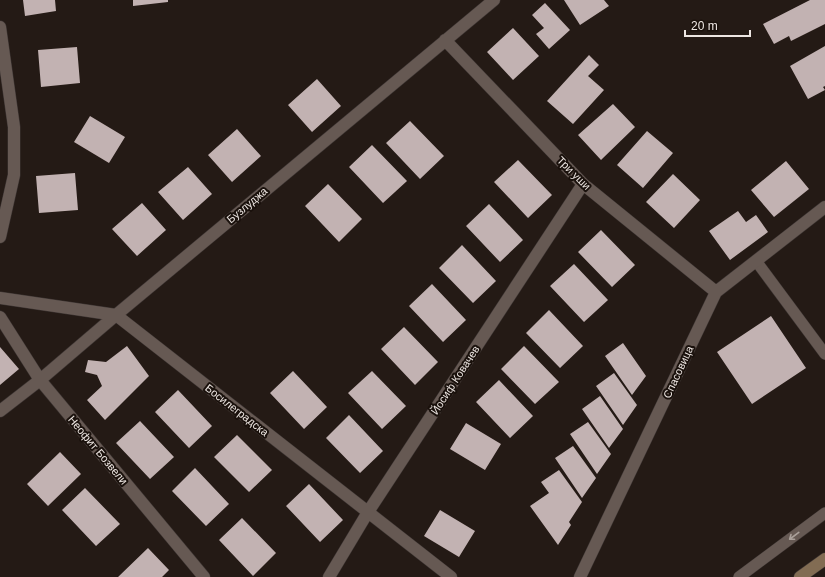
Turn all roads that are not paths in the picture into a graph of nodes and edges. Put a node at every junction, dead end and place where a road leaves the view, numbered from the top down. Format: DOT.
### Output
graph roads {
  1 [pos="494,0"];
  2 [pos="0,27"];
  3 [pos="445,40"];
  4 [pos="583,184"];
  5 [pos="825,207"];
  6 [pos="0,237"];
  7 [pos="756,261"];
  8 [pos="716,292"];
  9 [pos="0,298"];
  10 [pos="116,315"];
  11 [pos="0,317"];
  12 [pos="825,354"];
  13 [pos="40,380"];
  14 [pos="0,411"];
  15 [pos="368,512"];
  16 [pos="825,513"];
  17 [pos="825,559"];
  18 [pos="204,577"];
  19 [pos="328,577"];
  20 [pos="451,577"];
  21 [pos="580,577"];
  22 [pos="739,577"];
  23 [pos="800,577"];
  1 -- 3 [label="street, Бузлуджа"];
  2 -- 6 [label="street"];
  3 -- 4 [label="street, Три уши"];
  3 -- 10 [label="street, Бузлуджа"];
  4 -- 8 [label="street, Три уши"];
  4 -- 15 [label="street, Йосиф Ковачев"];
  5 -- 7 [label="street, Спасовица"];
  7 -- 8 [label="street, Спасовица"];
  7 -- 12 [label="lane"];
  8 -- 21 [label="street, Спасовица"];
  9 -- 10 [label="street, Босилеградска"];
  10 -- 13 [label="street, Бузлуджа"];
  10 -- 15 [label="street, Босилеградска"];
  11 -- 13 [label="street, Неофит Бозвели"];
  13 -- 14 [label="street, Бузлуджа"];
  13 -- 18 [label="street, Неофит Бозвели"];
  15 -- 19 [label="street, Йосиф Ковачев"];
  15 -- 20 [label="street, Босилеградска"];
  16 -- 22 [label="lane, one-way"];
  17 -- 23 [label="street"];
}
